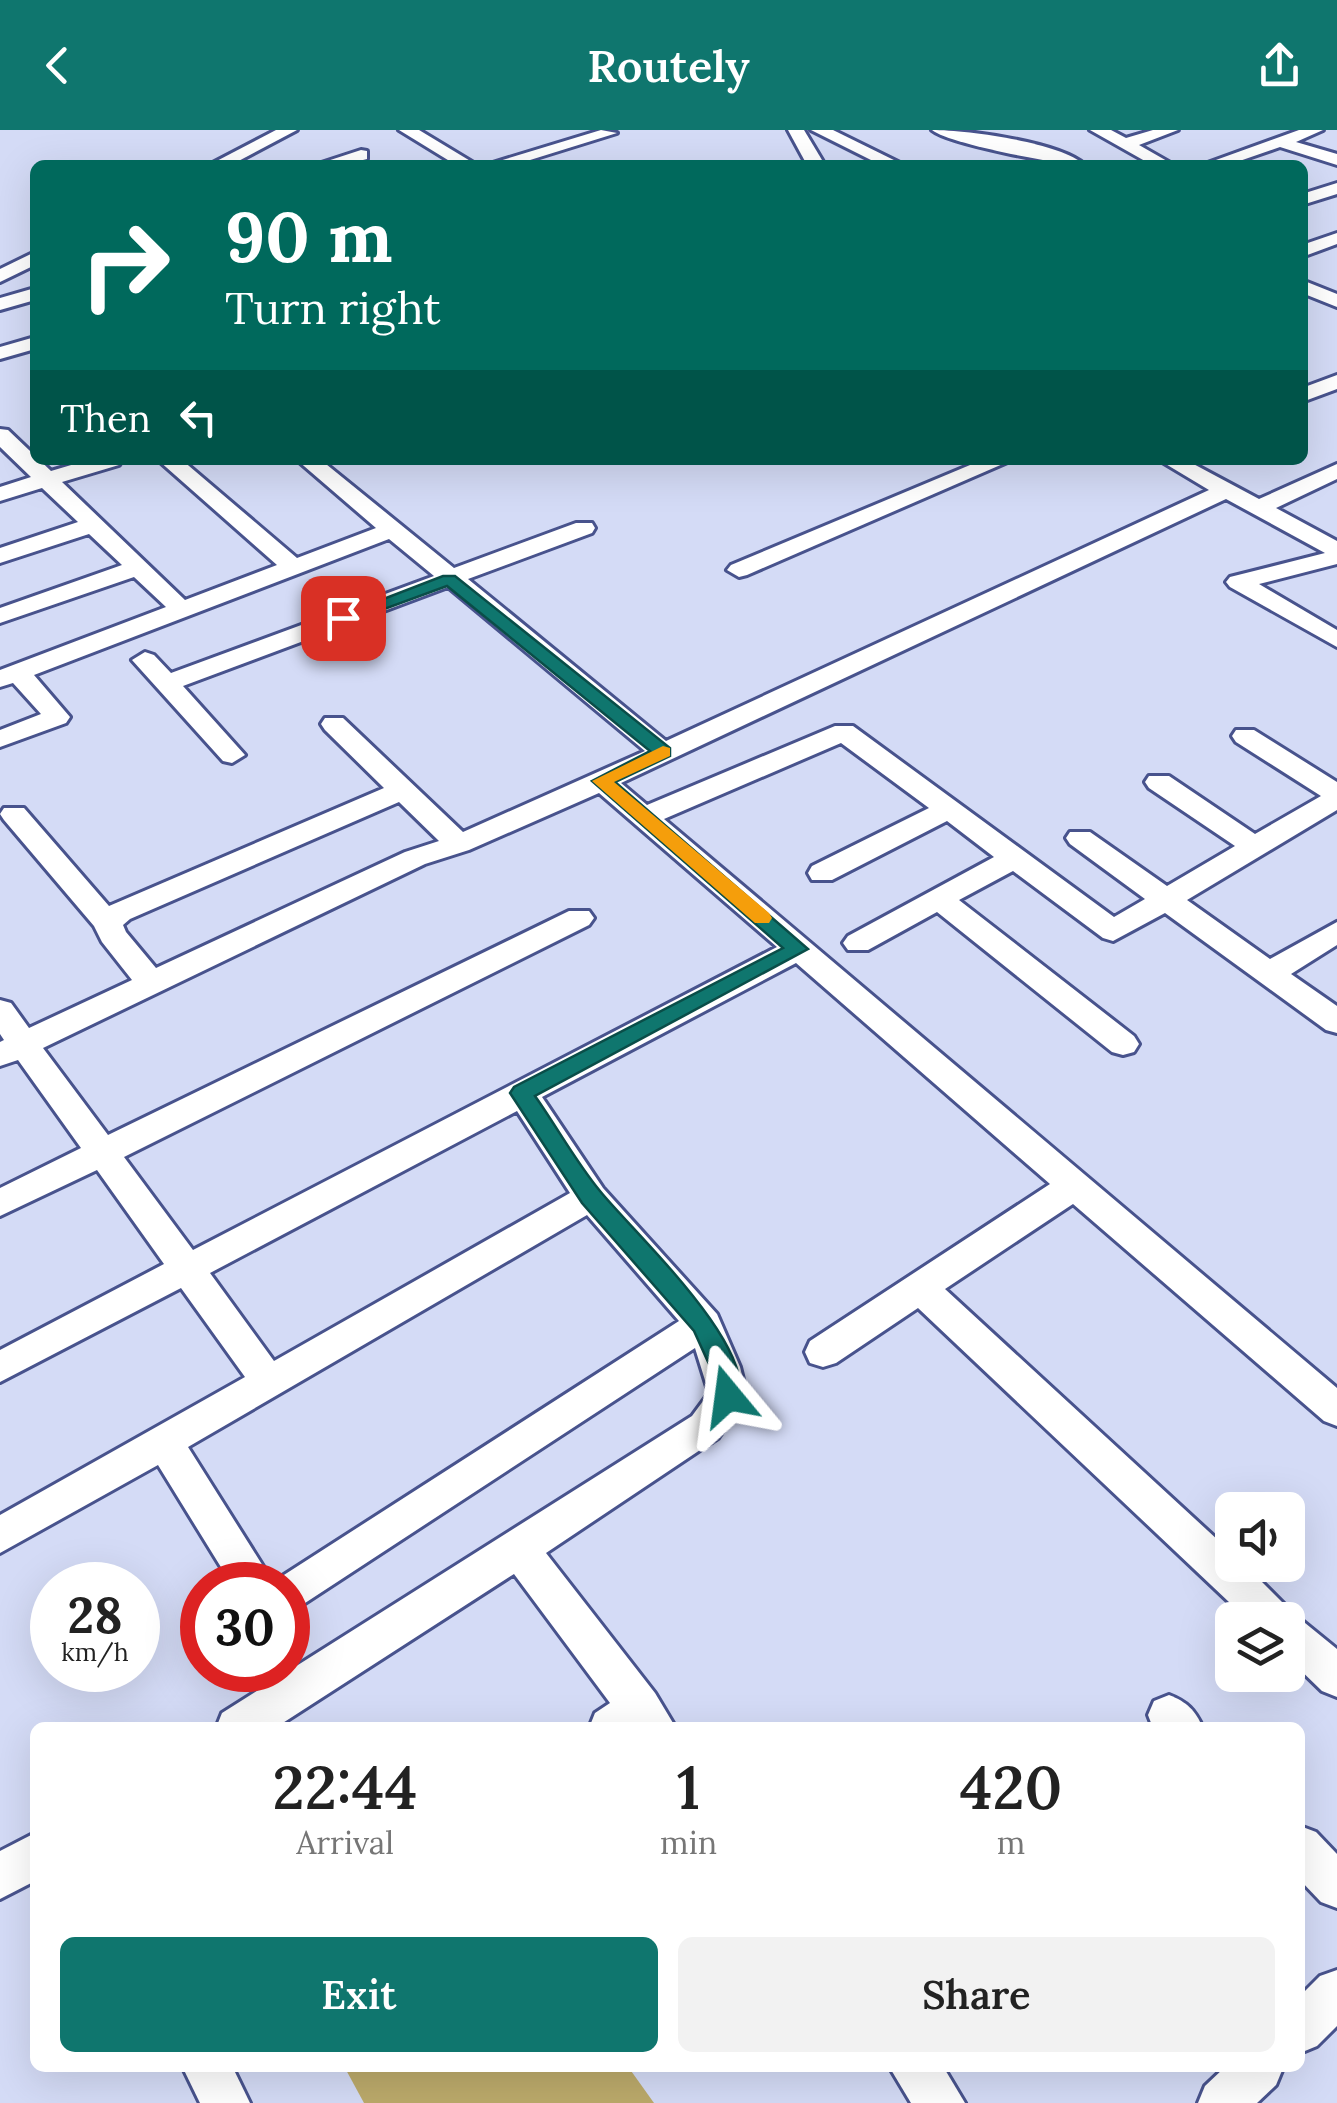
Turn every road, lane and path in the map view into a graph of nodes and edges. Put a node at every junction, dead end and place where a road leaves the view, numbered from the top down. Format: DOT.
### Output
graph roads {
  1 [pos="288,130"];
  2 [pos="406,130"];
  3 [pos="603,130"];
  4 [pos="796,130"];
  5 [pos="819,130"];
  6 [pos="940,130"];
  7 [pos="1098,130"];
  8 [pos="1170,130"];
  9 [pos="1315,130"];
  10 [pos="1280,142"];
  11 [pos="1125,144"];
  12 [pos="478,146"];
  13 [pos="1021,150"];
  14 [pos="361,155"];
  15 [pos="228,160"];
  16 [pos="342,160"];
  17 [pos="459,160"];
  18 [pos="495,160"];
  19 [pos="514,160"];
  20 [pos="813,160"];
  21 [pos="884,160"];
  22 [pos="995,160"];
  23 [pos="1066,160"];
  24 [pos="1155,160"];
  25 [pos="1226,160"];
  26 [pos="1337,160"];
  27 [pos="1337,188"];
  28 [pos="1308,198"];
  29 [pos="1337,238"];
  30 [pos="1308,250"];
  31 [pos="30,261"];
  32 [pos="0,276"];
  33 [pos="1308,289"];
  34 [pos="30,295"];
  35 [pos="1337,301"];
  36 [pos="0,304"];
  37 [pos="1308,313"];
  38 [pos="30,345"];
  39 [pos="0,353"];
  40 [pos="1337,380"];
  41 [pos="1308,393"];
  42 [pos="0,435"];
  43 [pos="30,464"];
  44 [pos="31,465"];
  45 [pos="95,465"];
  46 [pos="175,465"];
  47 [pos="314,465"];
  48 [pos="989,465"];
  49 [pos="1180,465"];
  50 [pos="1337,471"];
  51 [pos="46,480"];
  52 [pos="1227,490"];
  53 [pos="0,494"];
  54 [pos="1260,508"];
  55 [pos="92,525"];
  56 [pos="584,528"];
  57 [pos="391,530"];
  58 [pos="1337,553"];
  59 [pos="0,556"];
  60 [pos="138,567"];
  61 [pos="293,567"];
  62 [pos="739,570"];
  63 [pos="449,579"];
  64 [pos="181,609"];
  65 [pos="0,616"];
  66 [pos="1337,640"];
  67 [pos="145,660"];
  68 [pos="9,676"];
  69 [pos="166,684"];
  70 [pos="334,724"];
  71 [pos="1245,736"];
  72 [pos="0,739"];
  73 [pos="663,752"];
  74 [pos="232,755"];
  75 [pos="602,781"];
  76 [pos="1159,782"];
  77 [pos="400,791"];
  78 [pos="1337,796"];
  79 [pos="949,809"];
  80 [pos="14,814"];
  81 [pos="644,818"];
  82 [pos="1080,838"];
  83 [pos="459,844"];
  84 [pos="1255,847"];
  85 [pos="1014,858"];
  86 [pos="822,872"];
  87 [pos="939,899"];
  88 [pos="1164,900"];
  89 [pos="579,918"];
  90 [pos="108,923"];
  91 [pos="1337,932"];
  92 [pos="858,943"];
  93 [pos="798,949"];
  94 [pos="1268,974"];
  95 [pos="153,985"];
  96 [pos="0,1011"];
  97 [pos="1337,1022"];
  98 [pos="1124,1044"];
  99 [pos="12,1049"];
  100 [pos="522,1093"];
  101 [pos="103,1152"];
  102 [pos="1074,1186"];
  103 [pos="591,1196"];
  104 [pos="0,1203"];
  105 [pos="187,1270"];
  106 [pos="920,1288"];
  107 [pos="704,1324"];
  108 [pos="823,1352"];
  109 [pos="0,1366"];
  110 [pos="268,1382"];
  111 [pos="1337,1410"];
  112 [pos="164,1442"];
  113 [pos="0,1535"];
  114 [pos="519,1550"];
  115 [pos="240,1562"];
  116 [pos="310,1578"];
  117 [pos="1257,1602"];
  118 [pos="1305,1647"];
  119 [pos="1337,1677"];
  120 [pos="635,1721"];
  121 [pos="255,1722"];
  122 [pos="1305,1853"];
  123 [pos="30,1858"];
  124 [pos="0,1877"];
  125 [pos="1337,1886"];
  126 [pos="1337,1994"];
  127 [pos="1305,2024"];
  128 [pos="209,2072"];
  129 [pos="917,2072"];
  130 [pos="1255,2072"];
  131 [pos="226,2103"];
  132 [pos="940,2103"];
  133 [pos="1222,2103"];
  1 -- 15 [label="street"];
  2 -- 17 [label="street"];
  3 -- 19 [label="street"];
  4 -- 20 [label="street"];
  5 -- 21 [label="street"];
  6 -- 13 [label="street"];
  7 -- 11 [label="street"];
  8 -- 11 [label="street"];
  9 -- 10 [label="street"];
  10 -- 25 [label="street"];
  10 -- 26 [label="street"];
  11 -- 24 [label="street"];
  12 -- 18 [label="street"];
  13 -- 22 [label="street"];
  13 -- 23 [label="street"];
  14 -- 16 [label="street"];
  27 -- 28 [label="street"];
  29 -- 30 [label="street"];
  31 -- 32 [label="street"];
  33 -- 35 [label="street"];
  34 -- 36 [label="street"];
  35 -- 37 [label="street"];
  38 -- 39 [label="street"];
  40 -- 41 [label="street"];
  42 -- 43 [label="street"];
  44 -- 51 [label="street"];
  45 -- 51 [label="street"];
  46 -- 61 [label="street"];
  47 -- 57 [label="street"];
  48 -- 62 [label="street"];
  49 -- 52 [label="street"];
  50 -- 54 [label="street"];
  51 -- 53 [label="street"];
  51 -- 55 [label="street"];
  52 -- 54 [label="street"];
  52 -- 73 [label="street"];
  54 -- 58 [label="street"];
  55 -- 59 [label="street"];
  55 -- 60 [label="street"];
  56 -- 63 [label="street"];
  57 -- 61 [label="street"];
  57 -- 63 [label="street"];
  58 -- 66 [label="street"];
  60 -- 64 [label="street"];
  60 -- 65 [label="street"];
  61 -- 64 [label="street"];
  63 -- 69 [label="street"];
  63 -- 73 [label="street"];
  64 -- 68 [label="street"];
  67 -- 69 [label="street"];
  68 -- 72 [label="street"];
  69 -- 74 [label="street"];
  70 -- 77 [label="street"];
  71 -- 78 [label="street"];
  73 -- 75 [label="street"];
  75 -- 81 [label="street"];
  75 -- 83 [label="street"];
  76 -- 84 [label="street"];
  77 -- 83 [label="street"];
  77 -- 90 [label="street"];
  78 -- 84 [label="street"];
  79 -- 81 [label="street"];
  79 -- 85 [label="street"];
  79 -- 86 [label="street"];
  80 -- 90 [label="street"];
  81 -- 93 [label="street"];
  82 -- 88 [label="street"];
  83 -- 95 [label="street"];
  84 -- 88 [label="street"];
  85 -- 87 [label="street"];
  85 -- 88 [label="street"];
  87 -- 92 [label="street"];
  87 -- 98 [label="street"];
  88 -- 94 [label="street"];
  89 -- 101 [label="street"];
  90 -- 95 [label="street"];
  91 -- 94 [label="street"];
  93 -- 100 [label="street"];
  93 -- 102 [label="street"];
  94 -- 97 [label="street"];
  95 -- 99 [label="street"];
  96 -- 99 [label="street"];
  99 -- 101 [label="street"];
  100 -- 103 [label="street"];
  100 -- 105 [label="street"];
  101 -- 104 [label="street"];
  101 -- 105 [label="street"];
  102 -- 106 [label="street"];
  102 -- 111 [label="street"];
  103 -- 107 [label="street"];
  103 -- 110 [label="street"];
  105 -- 109 [label="street"];
  105 -- 110 [label="street"];
  106 -- 108 [label="street"];
  106 -- 117 [label="street"];
  107 -- 114 [label="street"];
  107 -- 116 [label="street"];
  110 -- 112 [label="street"];
  112 -- 113 [label="street"];
  112 -- 115 [label="street"];
  114 -- 120 [label="street"];
  114 -- 121 [label="street"];
  118 -- 119 [label="street"];
  122 -- 125 [label="street"];
  123 -- 124 [label="street"];
  126 -- 127 [label="street"];
  128 -- 131 [label="street"];
  129 -- 132 [label="street"];
  130 -- 133 [label="street"];
}
